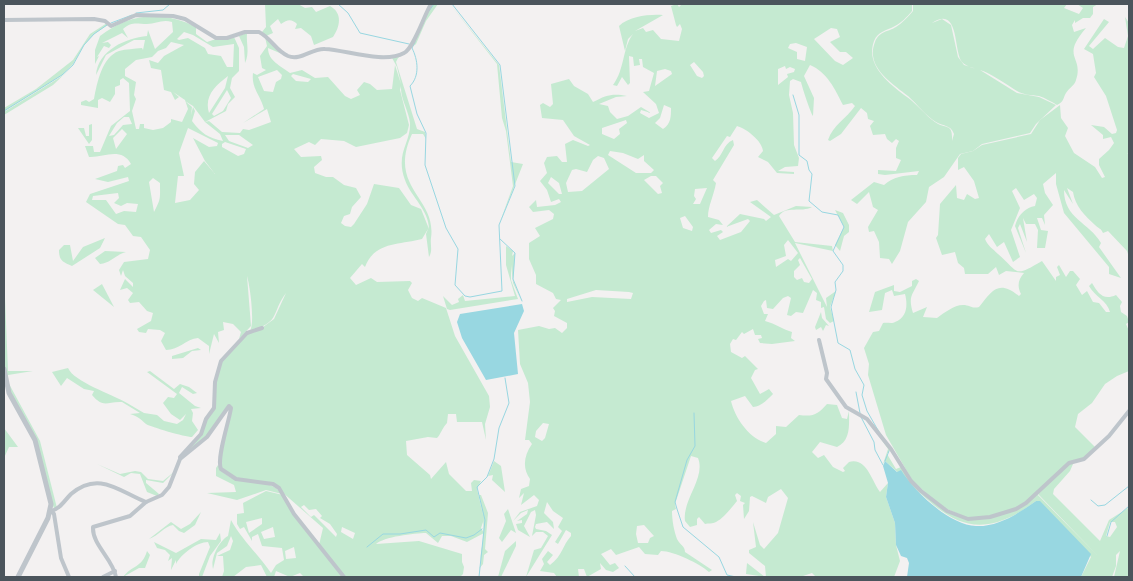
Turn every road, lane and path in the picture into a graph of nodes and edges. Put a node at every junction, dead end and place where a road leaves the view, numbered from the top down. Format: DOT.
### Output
graph roads {
  1 [pos="431,4"];
  2 [pos="4,20"];
  3 [pos="262,328"];
  4 [pos="819,340"];
  5 [pos="4,369"];
  6 [pos="1129,411"];
  7 [pos="180,459"];
  8 [pos="146,502"];
  9 [pos="50,511"];
  10 [pos="115,572"];
  11 [pos="18,577"];
  12 [pos="69,577"];
  13 [pos="103,577"];
  14 [pos="116,577"];
  15 [pos="344,577"];
  1 -- 2 [label="street"];
  3 -- 7 [label="street"];
  4 -- 6 [label="street"];
  5 -- 9 [label="street"];
  7 -- 8 [label="street"];
  7 -- 15 [label="street"];
  8 -- 9 [label="street"];
  8 -- 10 [label="street"];
  9 -- 11 [label="street"];
  9 -- 12 [label="street"];
  10 -- 13 [label="street"];
  10 -- 14 [label="street"];
}
